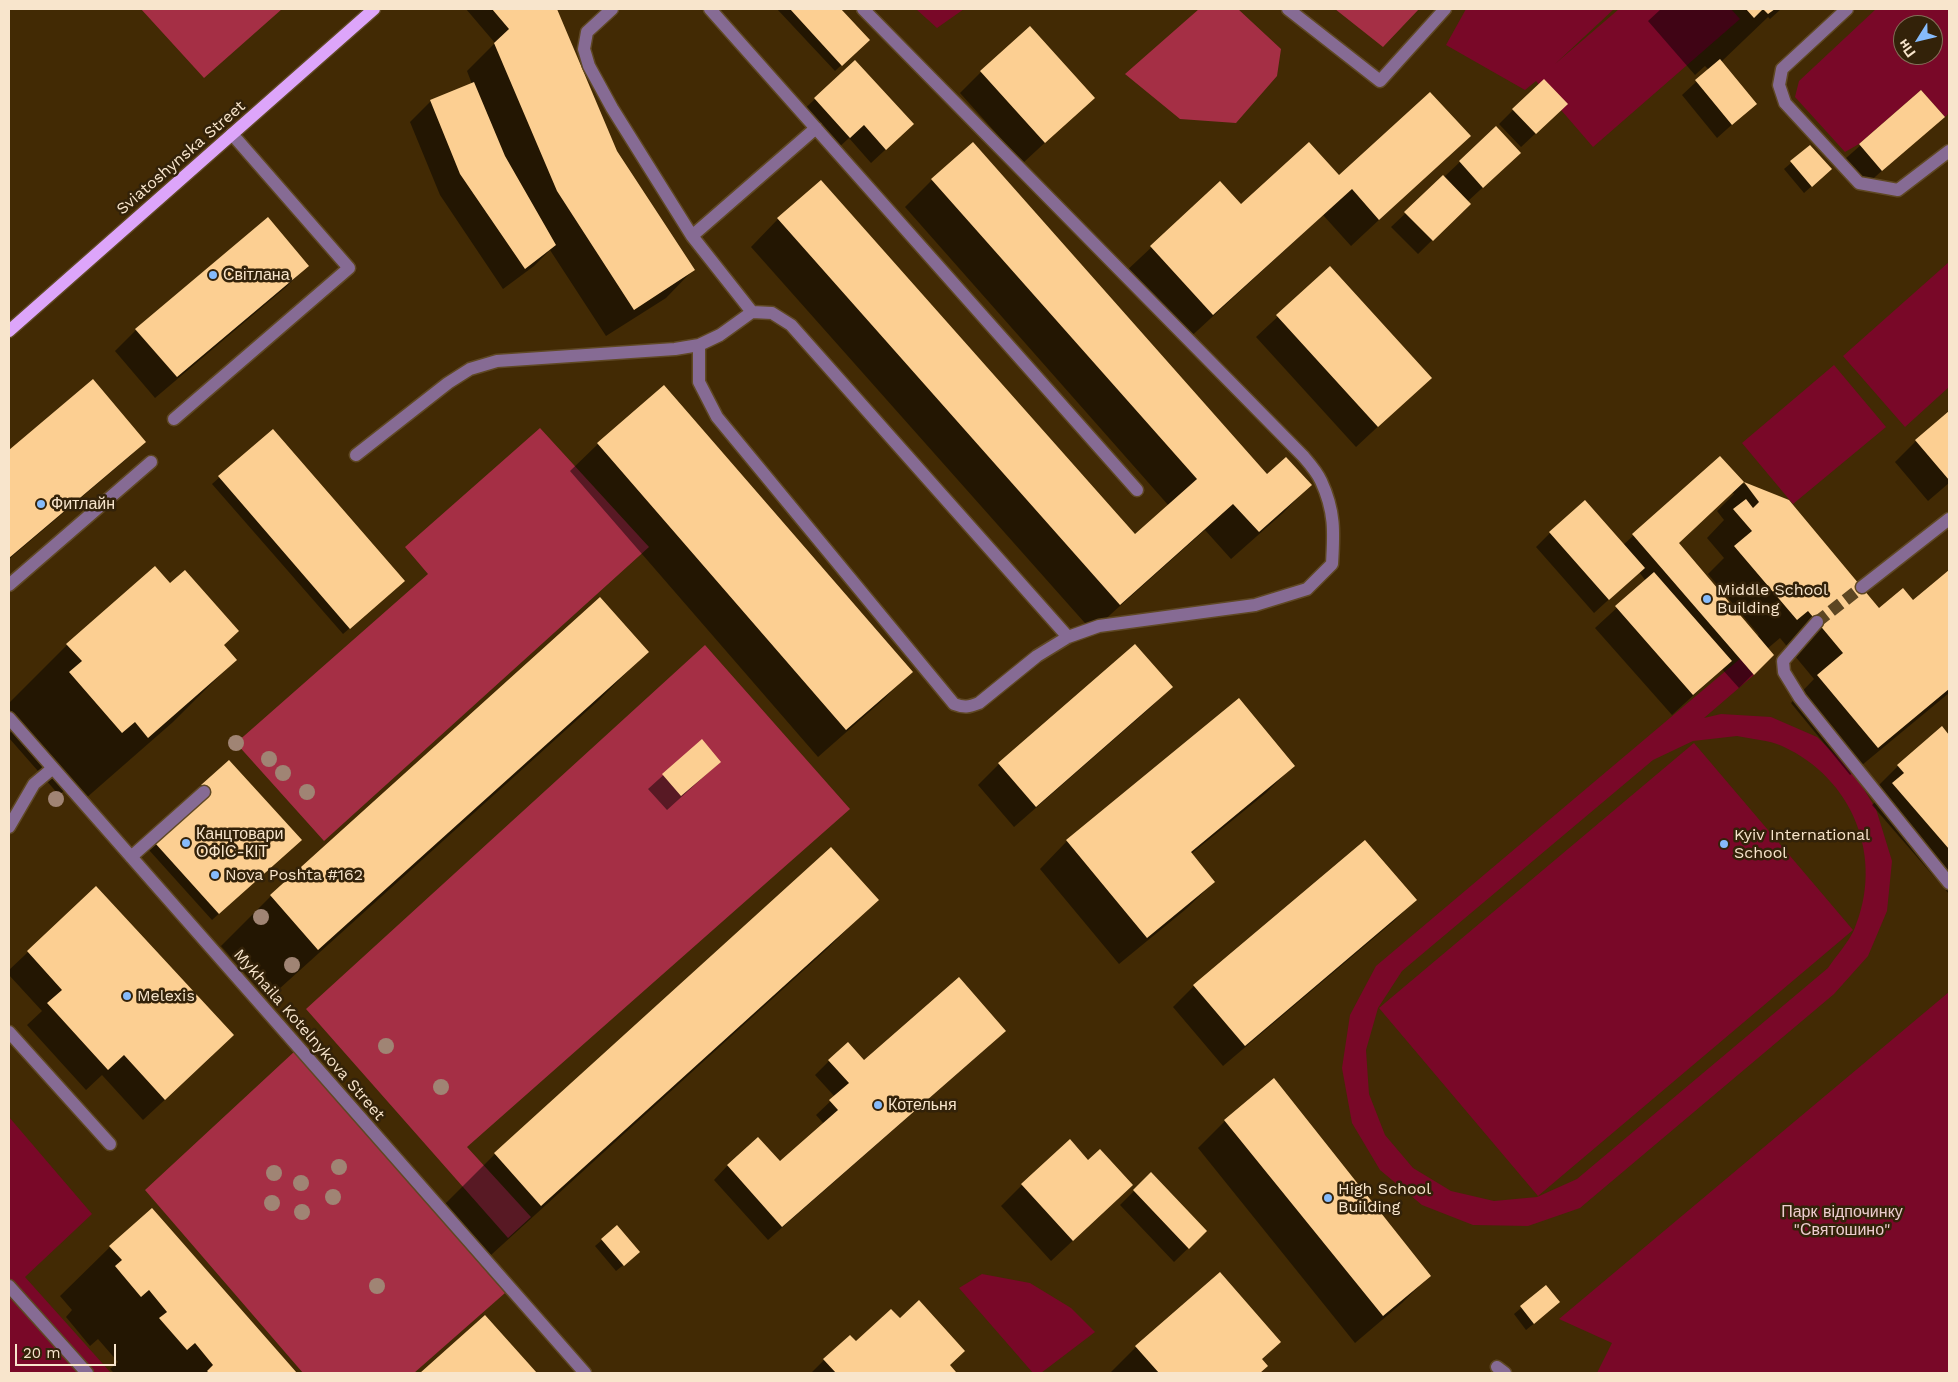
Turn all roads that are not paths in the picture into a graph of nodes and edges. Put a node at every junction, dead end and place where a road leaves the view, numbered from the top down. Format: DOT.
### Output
graph roads {
  1 [pos="374,9"];
  2 [pos="612,9"];
  3 [pos="710,9"];
  4 [pos="863,9"];
  5 [pos="1288,9"];
  6 [pos="1445,9"];
  7 [pos="1847,9"];
  8 [pos="816,128"];
  9 [pos="232,134"];
  10 [pos="1949,151"];
  11 [pos="692,236"];
  12 [pos="752,312"];
  13 [pos="9,332"];
  14 [pos="699,345"];
  15 [pos="174,419"];
  16 [pos="356,455"];
  17 [pos="151,462"];
  18 [pos="1137,490"];
  19 [pos="1949,519"];
  20 [pos="9,585"];
  21 [pos="1862,587"];
  22 [pos="1817,622"];
  23 [pos="1068,637"];
  24 [pos="9,718"];
  25 [pos="53,768"];
  26 [pos="204,792"];
  27 [pos="9,827"];
  28 [pos="131,857"];
  29 [pos="1949,883"];
  30 [pos="9,1032"];
  31 [pos="110,1144"];
  32 [pos="9,1286"];
  33 [pos="88,1373"];
  34 [pos="585,1373"];
  1 -- 9 [label="main road, Sviatoshynska Street"];
  2 -- 11 [label="street"];
  3 -- 8 [label="street"];
  4 -- 23 [label="street"];
  5 -- 6 [label="street"];
  7 -- 10 [label="street"];
  8 -- 11 [label="street"];
  8 -- 18 [label="street"];
  9 -- 13 [label="main road, Sviatoshynska Street"];
  9 -- 15 [label="street"];
  11 -- 12 [label="street"];
  12 -- 14 [label="street"];
  12 -- 23 [label="street"];
  14 -- 16 [label="street"];
  14 -- 23 [label="street"];
  17 -- 20 [label="street"];
  19 -- 21 [label="street"];
  22 -- 29 [label="street"];
  24 -- 25 [label="street, Mykhaila Kotelnykova Street"];
  25 -- 27 [label="street"];
  25 -- 28 [label="street, Mykhaila Kotelnykova Street"];
  26 -- 28 [label="street"];
  28 -- 34 [label="street, Mykhaila Kotelnykova Street"];
  30 -- 31 [label="street"];
  32 -- 33 [label="street"];
}
